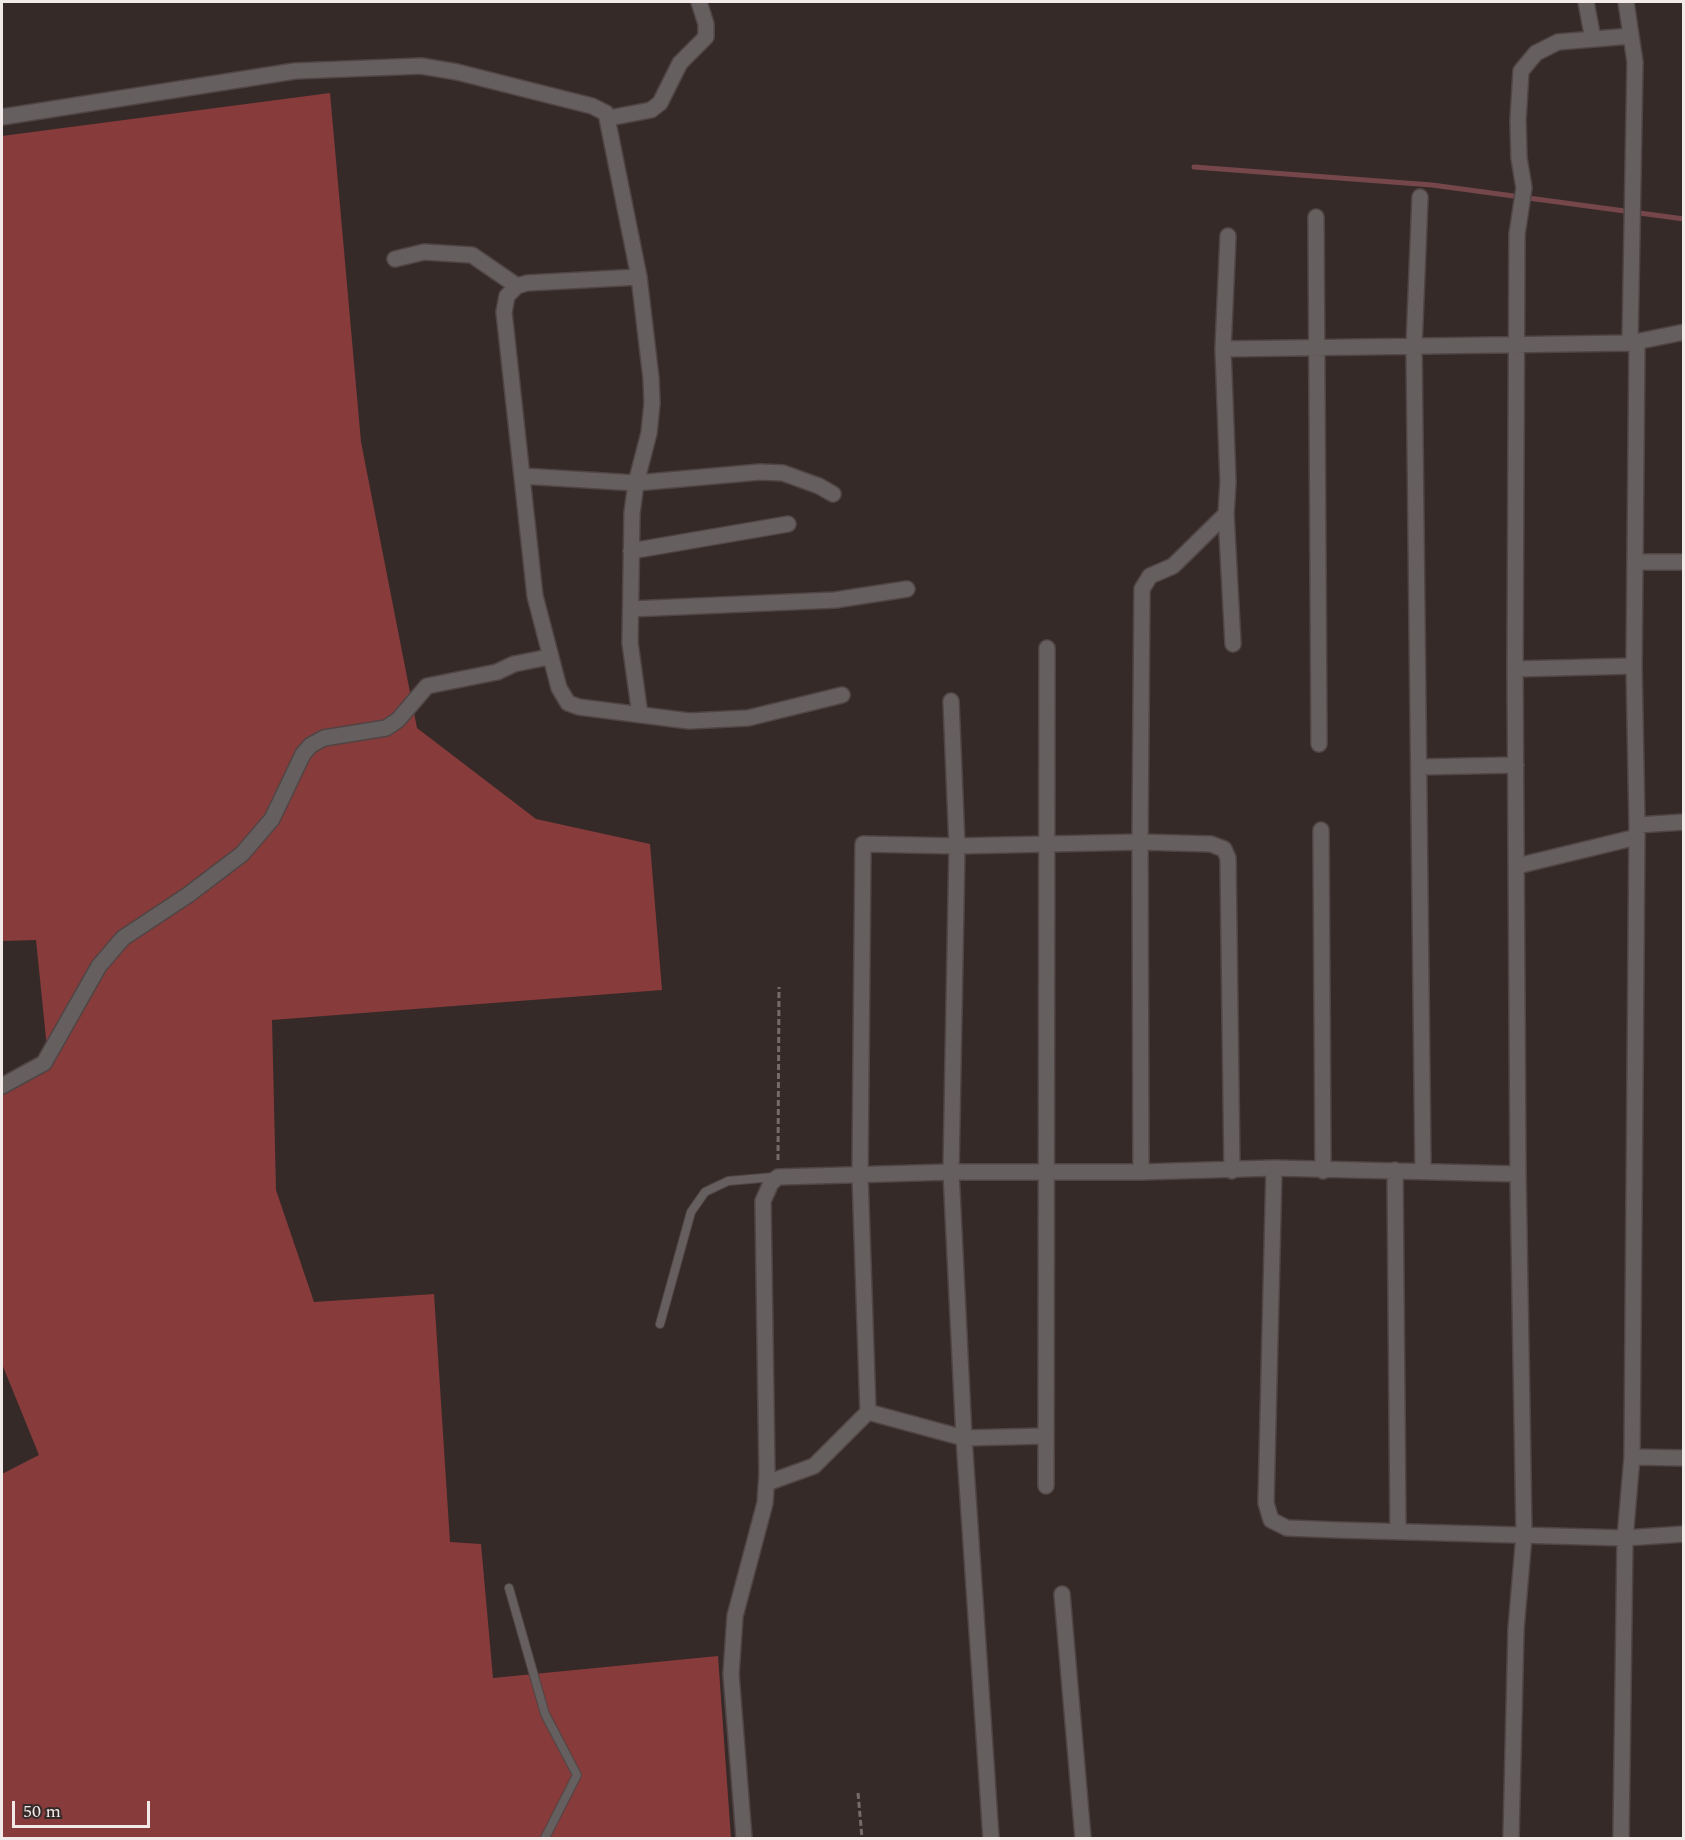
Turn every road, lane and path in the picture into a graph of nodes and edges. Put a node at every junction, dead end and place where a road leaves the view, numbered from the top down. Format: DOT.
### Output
graph roads {
  1 [pos="699,2"];
  2 [pos="1586,2"];
  3 [pos="1626,2"];
  4 [pos="1631,36"];
  5 [pos="1593,39"];
  6 [pos="2,117"];
  7 [pos="609,118"];
  8 [pos="1420,197"];
  9 [pos="1316,217"];
  10 [pos="1228,236"];
  11 [pos="395,259"];
  12 [pos="639,277"];
  13 [pos="517,286"];
  14 [pos="1683,332"];
  15 [pos="1633,343"];
  16 [pos="1517,345"];
  17 [pos="1414,346"];
  18 [pos="1315,348"];
  19 [pos="1223,349"];
  20 [pos="522,476"];
  21 [pos="636,483"];
  22 [pos="833,494"];
  23 [pos="1226,514"];
  24 [pos="788,524"];
  25 [pos="631,551"];
  26 [pos="1635,562"];
  27 [pos="1683,562"];
  28 [pos="907,589"];
  29 [pos="631,609"];
  30 [pos="1233,644"];
  31 [pos="1047,648"];
  32 [pos="549,657"];
  33 [pos="1634,666"];
  34 [pos="1515,669"];
  35 [pos="842,695"];
  36 [pos="951,701"];
  37 [pos="640,716"];
  38 [pos="1319,744"];
  39 [pos="1516,765"];
  40 [pos="1419,767"];
  41 [pos="1683,822"];
  42 [pos="1321,830"];
  43 [pos="1637,831"];
  44 [pos="1140,842"];
  45 [pos="1048,844"];
  46 [pos="957,846"];
  47 [pos="1517,866"];
  48 [pos="779,987"];
  49 [pos="2,1086"];
  50 [pos="1274,1168"];
  51 [pos="1395,1170"];
  52 [pos="1423,1170"];
  53 [pos="1232,1171"];
  54 [pos="1323,1171"];
  55 [pos="951,1172"];
  56 [pos="1141,1172"];
  57 [pos="1045,1173"];
  58 [pos="1518,1174"];
  59 [pos="860,1175"];
  60 [pos="778,1177"];
  61 [pos="660,1324"];
  62 [pos="868,1412"];
  63 [pos="1045,1436"];
  64 [pos="964,1438"];
  65 [pos="1632,1457"];
  66 [pos="1683,1458"];
  67 [pos="767,1483"];
  68 [pos="1046,1486"];
  69 [pos="1398,1532"];
  70 [pos="1683,1534"];
  71 [pos="1524,1535"];
  72 [pos="1625,1538"];
  73 [pos="509,1588"];
  74 [pos="1062,1594"];
  75 [pos="858,1793"];
  76 [pos="545,1839"];
  77 [pos="744,1839"];
  78 [pos="862,1839"];
  79 [pos="992,1839"];
  80 [pos="1083,1839"];
  81 [pos="1510,1839"];
  82 [pos="1622,1839"];
  1 -- 7 [label="street"];
  2 -- 5 [label="street"];
  3 -- 4 [label="street"];
  4 -- 5 [label="street"];
  4 -- 15 [label="street"];
  5 -- 16 [label="street"];
  6 -- 7 [label="street"];
  7 -- 12 [label="street"];
  8 -- 17 [label="street"];
  9 -- 18 [label="street"];
  10 -- 19 [label="street"];
  11 -- 13 [label="street"];
  12 -- 13 [label="street"];
  12 -- 21 [label="street"];
  13 -- 20 [label="street"];
  14 -- 15 [label="street"];
  15 -- 16 [label="street"];
  15 -- 26 [label="street"];
  16 -- 17 [label="street"];
  16 -- 34 [label="street"];
  17 -- 18 [label="street"];
  17 -- 40 [label="street"];
  18 -- 19 [label="street"];
  18 -- 38 [label="street"];
  19 -- 23 [label="street"];
  20 -- 21 [label="street"];
  20 -- 32 [label="street"];
  21 -- 22 [label="street"];
  21 -- 25 [label="street"];
  23 -- 30 [label="street"];
  23 -- 44 [label="street"];
  24 -- 25 [label="street"];
  25 -- 29 [label="street"];
  26 -- 27 [label="street"];
  26 -- 33 [label="street"];
  28 -- 29 [label="street"];
  29 -- 37 [label="street"];
  31 -- 45 [label="street"];
  32 -- 37 [label="street"];
  32 -- 49 [label="street"];
  33 -- 34 [label="street"];
  33 -- 43 [label="street"];
  34 -- 39 [label="street"];
  35 -- 37 [label="street"];
  36 -- 46 [label="street"];
  39 -- 40 [label="street"];
  39 -- 47 [label="street"];
  40 -- 52 [label="street"];
  41 -- 43 [label="street"];
  42 -- 54 [label="street"];
  43 -- 47 [label="street"];
  43 -- 65 [label="street"];
  44 -- 45 [label="street"];
  44 -- 53 [label="street"];
  44 -- 56 [label="street"];
  45 -- 46 [label="street"];
  45 -- 57 [label="street"];
  46 -- 55 [label="street"];
  46 -- 59 [label="street"];
  47 -- 58 [label="street"];
  48 -- 60 [label="path"];
  50 -- 53 [label="street"];
  50 -- 54 [label="street"];
  50 -- 69 [label="street"];
  51 -- 52 [label="street"];
  51 -- 54 [label="street"];
  51 -- 69 [label="street"];
  52 -- 58 [label="street"];
  53 -- 56 [label="street"];
  55 -- 57 [label="street"];
  55 -- 59 [label="street"];
  55 -- 64 [label="street"];
  56 -- 57 [label="street"];
  57 -- 63 [label="street"];
  58 -- 71 [label="street"];
  59 -- 60 [label="street"];
  59 -- 62 [label="street"];
  60 -- 61 [label="lane"];
  60 -- 67 [label="street"];
  62 -- 64 [label="street"];
  62 -- 67 [label="street"];
  63 -- 64 [label="street"];
  63 -- 68 [label="street"];
  64 -- 79 [label="street"];
  65 -- 66 [label="street"];
  65 -- 72 [label="street"];
  67 -- 77 [label="street"];
  69 -- 71 [label="street"];
  70 -- 72 [label="street"];
  71 -- 72 [label="street"];
  71 -- 81 [label="street"];
  72 -- 82 [label="street"];
  73 -- 76 [label="lane"];
  74 -- 80 [label="street"];
  75 -- 78 [label="path"];
}
